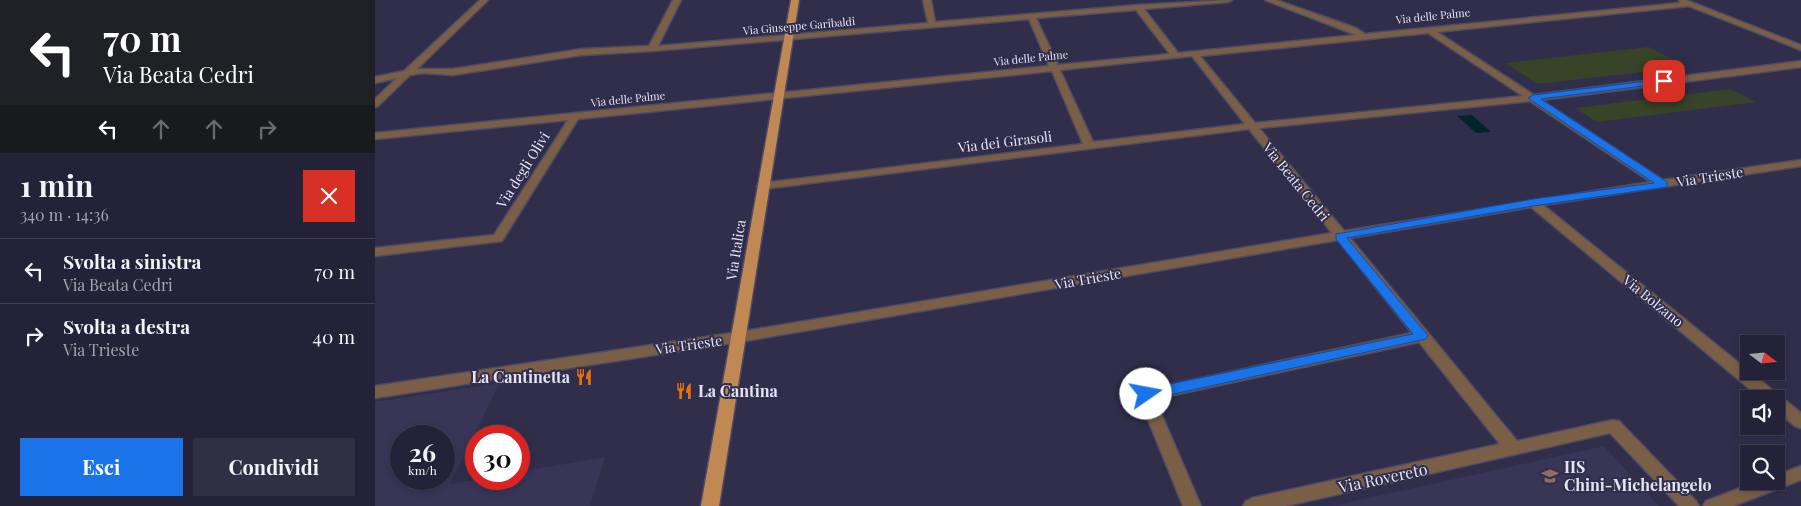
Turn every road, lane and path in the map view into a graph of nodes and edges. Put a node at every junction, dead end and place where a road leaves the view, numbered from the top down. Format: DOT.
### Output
graph roads {
  1 [pos="484,0"];
  2 [pos="677,0"];
  3 [pos="795,0"];
  4 [pos="927,0"];
  5 [pos="1228,0"];
  6 [pos="1269,0"];
  7 [pos="1680,0"];
  8 [pos="1186,1"];
  9 [pos="1152,2"];
  10 [pos="1689,4"];
  11 [pos="1139,7"];
  12 [pos="1032,16"];
  13 [pos="932,26"];
  14 [pos="1428,29"];
  15 [pos="1363,36"];
  16 [pos="789,38"];
  17 [pos="1801,48"];
  18 [pos="652,49"];
  19 [pos="1194,54"];
  20 [pos="1176,56"];
  21 [pos="1801,64"];
  22 [pos="1055,68"];
  23 [pos="408,73"];
  24 [pos="375,80"];
  25 [pos="780,95"];
  26 [pos="1533,98"];
  27 [pos="375,104"];
  28 [pos="574,117"];
  29 [pos="1251,126"];
  30 [pos="375,136"];
  31 [pos="1089,145"];
  32 [pos="1801,163"];
  33 [pos="1663,184"];
  34 [pos="763,186"];
  35 [pos="1533,203"];
  36 [pos="1340,236"];
  37 [pos="375,252"];
  38 [pos="1422,336"];
  39 [pos="739,338"];
  40 [pos="1762,390"];
  41 [pos="375,392"];
  42 [pos="1785,409"];
  43 [pos="1801,422"];
  44 [pos="1513,449"];
  45 [pos="1801,473"];
  46 [pos="710,506"];
  47 [pos="1192,506"];
  48 [pos="1253,506"];
  49 [pos="1690,506"];
  50 [pos="1711,506"];
  1 -- 23 [label="street"];
  2 -- 18 [label="street"];
  3 -- 16 [label="main road, Via Italica"];
  4 -- 13 [label="street"];
  5 -- 8 [label="street, Via Giuseppe Garibaldi"];
  6 -- 15 [label="street"];
  7 -- 10 [label="street"];
  8 -- 9 [label="street, Via Giuseppe Garibaldi"];
  9 -- 11 [label="street, Via Giuseppe Garibaldi"];
  10 -- 14 [label="street, Via delle Palme"];
  10 -- 17 [label="street"];
  11 -- 12 [label="street, Via Giuseppe Garibaldi"];
  11 -- 20 [label="street"];
  12 -- 13 [label="street, Via Giuseppe Garibaldi"];
  12 -- 22 [label="street"];
  13 -- 16 [label="street, Via Giuseppe Garibaldi"];
  14 -- 15 [label="street, Via delle Palme"];
  14 -- 26 [label="street"];
  15 -- 19 [label="street, Via delle Palme"];
  16 -- 18 [label="street, Via Giuseppe Garibaldi"];
  16 -- 25 [label="main road, Via Italica"];
  18 -- 23 [label="street, Via Giuseppe Garibaldi"];
  19 -- 20 [label="street, Via delle Palme"];
  19 -- 29 [label="street, Via Beata Cedri"];
  20 -- 22 [label="street, Via delle Palme"];
  21 -- 26 [label="street, Via dei Girasoli"];
  22 -- 25 [label="street, Via delle Palme"];
  22 -- 31 [label="street"];
  23 -- 24 [label="street, Via Giuseppe Garibaldi"];
  23 -- 27 [label="street"];
  25 -- 28 [label="street, Via delle Palme"];
  25 -- 34 [label="main road, Via Italica"];
  26 -- 29 [label="street, Via dei Girasoli"];
  26 -- 33 [label="street"];
  28 -- 30 [label="street, Via delle Palme"];
  28 -- 37 [label="street, Via degli Olivi"];
  29 -- 31 [label="street, Via dei Girasoli"];
  29 -- 36 [label="street, Via Beata Cedri"];
  31 -- 34 [label="street, Via dei Girasoli"];
  32 -- 33 [label="street, Via Trieste"];
  33 -- 35 [label="street, Via Trieste"];
  34 -- 39 [label="main road, Via Italica"];
  35 -- 36 [label="street, Via Trieste"];
  35 -- 40 [label="street, Via Bolzano"];
  36 -- 38 [label="street, Via Beata Cedri"];
  36 -- 39 [label="street, Via Trieste"];
  38 -- 44 [label="street, Via Beata Cedri"];
  38 -- 47 [label="street"];
  39 -- 41 [label="street, Via Trieste"];
  39 -- 46 [label="main road, Via Italica"];
  42 -- 43 [label="street"];
  44 -- 48 [label="street, Via Rovereto"];
  44 -- 49 [label="street"];
  45 -- 50 [label="street"];
}
